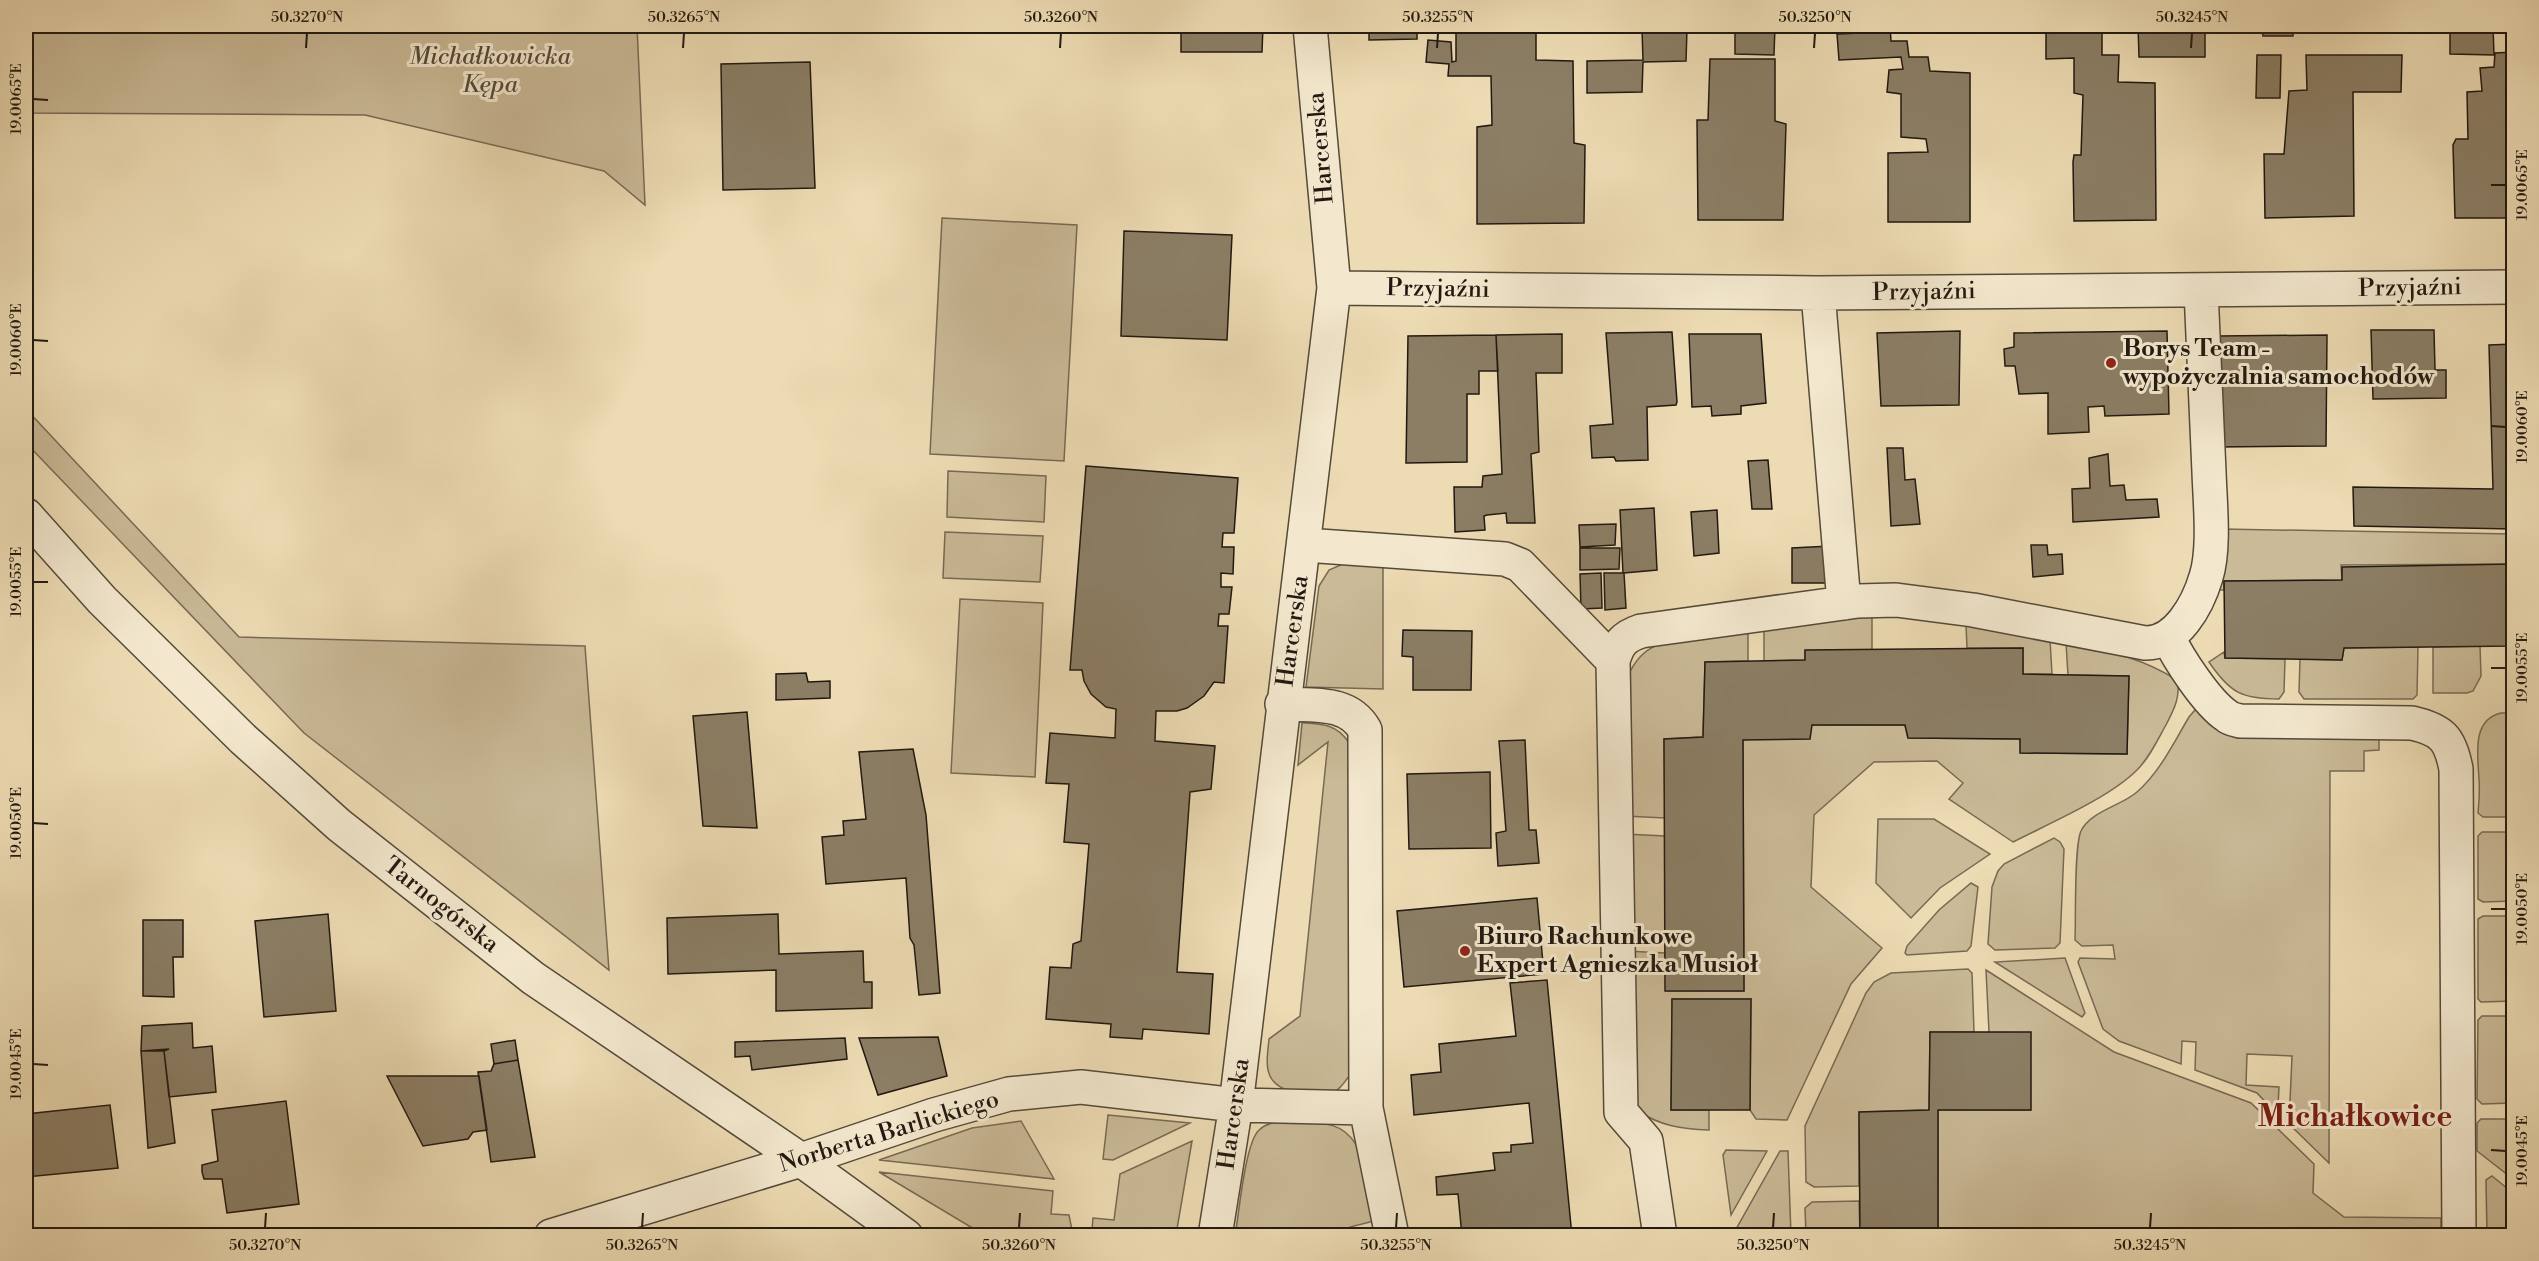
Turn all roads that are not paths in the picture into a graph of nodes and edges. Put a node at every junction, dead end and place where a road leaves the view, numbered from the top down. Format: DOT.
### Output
graph roads {
  1 [pos="1310,26"];
  2 [pos="2514,287"];
  3 [pos="1334,288"];
  4 [pos="2201,290"];
  5 [pos="1818,293"];
  6 [pos="26,514"];
  7 [pos="1305,546"];
  8 [pos="1844,603"];
  9 [pos="2168,637"];
  10 [pos="1613,661"];
  11 [pos="1282,704"];
  12 [pos="1236,1105"];
  13 [pos="1366,1108"];
  14 [pos="801,1160"];
  15 [pos="551,1236"];
  16 [pos="906,1236"];
  17 [pos="1215,1236"];
  18 [pos="1392,1236"];
  19 [pos="1660,1236"];
  20 [pos="2460,1236"];
  1 -- 3 [label="street, Harcerska"];
  2 -- 4 [label="street, Przyjaźni"];
  3 -- 5 [label="street, Przyjaźni"];
  3 -- 7 [label="street, Harcerska"];
  4 -- 5 [label="street, Przyjaźni"];
  4 -- 9 [label="street"];
  5 -- 8 [label="street"];
  6 -- 14 [label="street, Tarnogórska"];
  7 -- 10 [label="street"];
  7 -- 11 [label="street, Harcerska"];
  8 -- 9 [label="street"];
  8 -- 10 [label="street"];
  9 -- 20 [label="street"];
  10 -- 19 [label="street"];
  11 -- 12 [label="street, Harcerska"];
  11 -- 13 [label="street"];
  12 -- 13 [label="street, Norberta Barlickiego"];
  12 -- 14 [label="street, Norberta Barlickiego"];
  12 -- 17 [label="street, Harcerska"];
  13 -- 18 [label="street"];
  14 -- 15 [label="street, Norberta Barlickiego"];
  14 -- 16 [label="street, Tarnogórska"];
}
